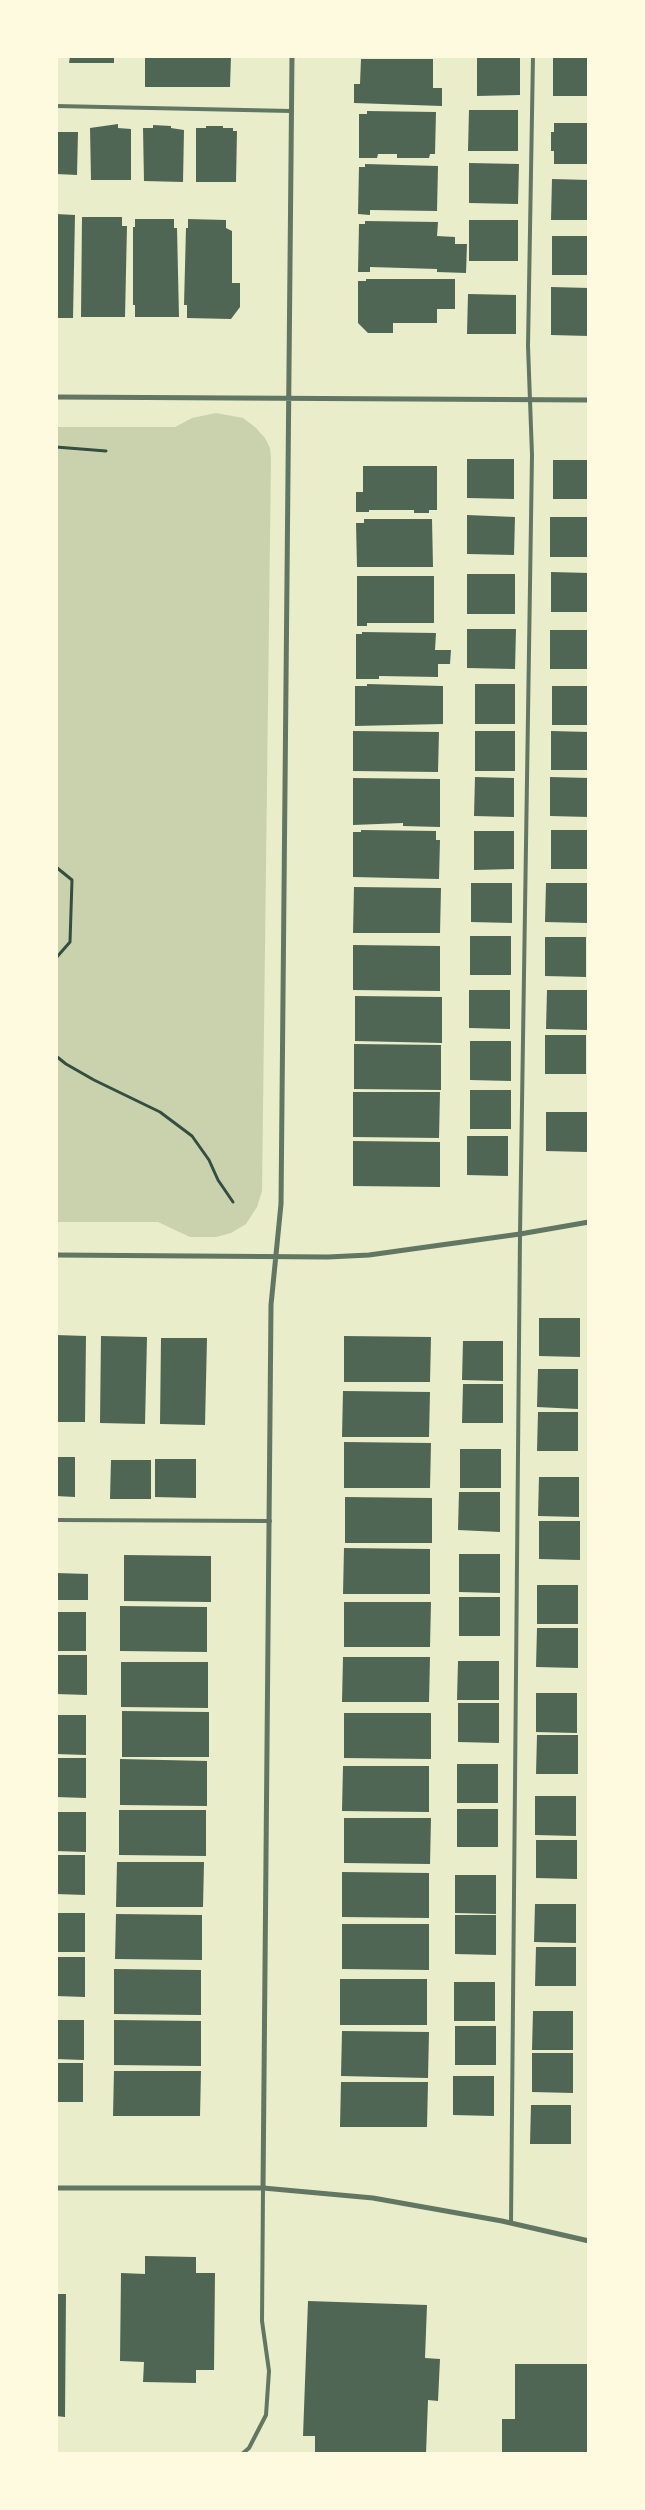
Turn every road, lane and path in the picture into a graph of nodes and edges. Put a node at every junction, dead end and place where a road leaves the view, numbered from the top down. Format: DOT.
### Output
graph roads {
  1 [pos="292,56"];
  2 [pos="533,56"];
  3 [pos="56,106"];
  4 [pos="291,111"];
  5 [pos="56,397"];
  6 [pos="290,398"];
  7 [pos="530,400"];
  8 [pos="589,400"];
  9 [pos="56,447"];
  10 [pos="106,451"];
  11 [pos="56,867"];
  12 [pos="56,958"];
  13 [pos="56,1056"];
  14 [pos="233,1202"];
  15 [pos="589,1222"];
  16 [pos="520,1234"];
  17 [pos="56,1255"];
  18 [pos="276,1257"];
  19 [pos="56,1520"];
  20 [pos="270,1521"];
  21 [pos="56,2188"];
  22 [pos="264,2188"];
  23 [pos="511,2223"];
  24 [pos="589,2241"];
  25 [pos="242,2454"];
  1 -- 4 [label="street"];
  2 -- 7 [label="lane"];
  3 -- 4 [label="lane"];
  4 -- 6 [label="street"];
  5 -- 6 [label="street"];
  6 -- 7 [label="street"];
  6 -- 18 [label="street"];
  7 -- 8 [label="street"];
  7 -- 16 [label="lane"];
  9 -- 10 [label="path"];
  11 -- 12 [label="path"];
  13 -- 14 [label="path"];
  15 -- 16 [label="street"];
  16 -- 18 [label="street"];
  16 -- 23 [label="lane"];
  17 -- 18 [label="street"];
  18 -- 20 [label="street"];
  19 -- 20 [label="lane"];
  20 -- 22 [label="street"];
  21 -- 22 [label="street"];
  22 -- 23 [label="street"];
  22 -- 25 [label="lane"];
  23 -- 24 [label="street"];
}
